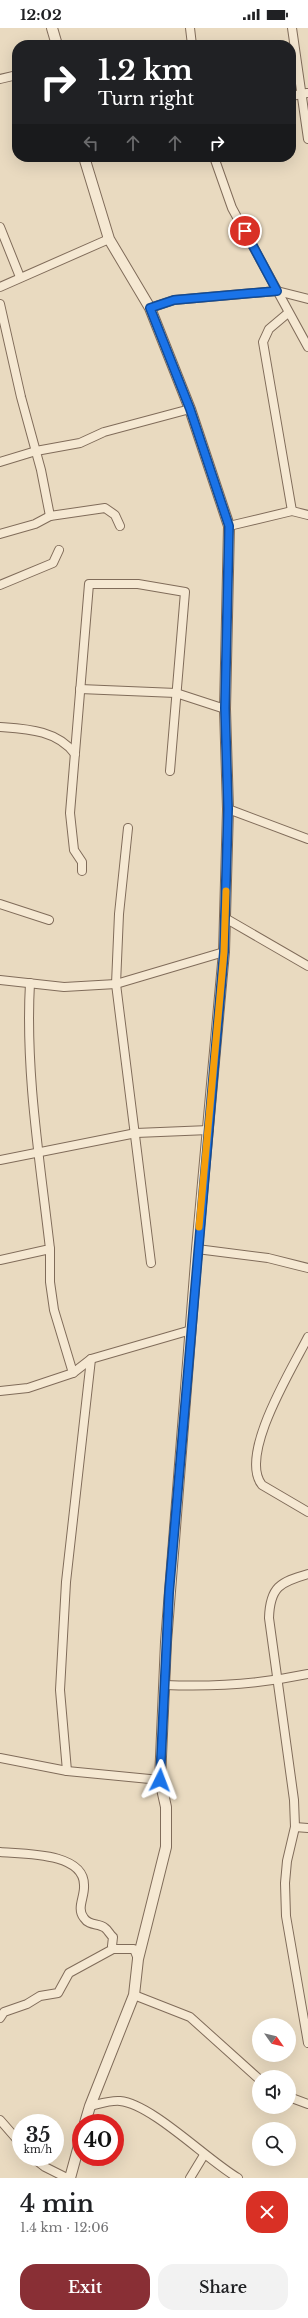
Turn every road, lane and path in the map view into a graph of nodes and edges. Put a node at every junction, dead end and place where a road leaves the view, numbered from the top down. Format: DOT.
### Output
graph roads {
  1 [pos="52,28"];
  2 [pos="190,28"];
  3 [pos="292,28"];
  4 [pos="56,40"];
  5 [pos="191,40"];
  6 [pos="294,40"];
  7 [pos="296,48"];
  8 [pos="12,76"];
  9 [pos="0,79"];
  10 [pos="305,93"];
  11 [pos="308,139"];
  12 [pos="86,162"];
  13 [pos="216,162"];
  14 [pos="0,227"];
  15 [pos="109,239"];
  16 [pos="20,277"];
  17 [pos="0,287"];
  18 [pos="277,291"];
  19 [pos="308,300"];
  20 [pos="0,304"];
  21 [pos="150,308"];
  22 [pos="288,313"];
  23 [pos="308,346"];
  24 [pos="190,409"];
  25 [pos="36,451"];
  26 [pos="0,462"];
  27 [pos="292,511"];
  28 [pos="308,515"];
  29 [pos="50,516"];
  30 [pos="120,526"];
  31 [pos="229,526"];
  32 [pos="0,534"];
  33 [pos="59,550"];
  34 [pos="0,585"];
  35 [pos="80,689"];
  36 [pos="176,693"];
  37 [pos="225,708"];
  38 [pos="0,727"];
  39 [pos="75,754"];
  40 [pos="170,771"];
  41 [pos="228,809"];
  42 [pos="128,828"];
  43 [pos="308,839"];
  44 [pos="82,871"];
  45 [pos="0,904"];
  46 [pos="225,918"];
  47 [pos="48,920"];
  48 [pos="224,952"];
  49 [pos="308,966"];
  50 [pos="0,980"];
  51 [pos="30,983"];
  52 [pos="116,984"];
  53 [pos="209,1130"];
  54 [pos="136,1133"];
  55 [pos="39,1152"];
  56 [pos="0,1160"];
  57 [pos="50,1249"];
  58 [pos="197,1249"];
  59 [pos="0,1260"];
  60 [pos="151,1263"];
  61 [pos="308,1268"];
  62 [pos="191,1330"];
  63 [pos="308,1337"];
  64 [pos="91,1359"];
  65 [pos="73,1373"];
  66 [pos="0,1391"];
  67 [pos="308,1512"];
  68 [pos="308,1574"];
  69 [pos="308,1674"];
  70 [pos="276,1681"];
  71 [pos="165,1685"];
  72 [pos="0,1758"];
  73 [pos="67,1771"];
  74 [pos="160,1780"];
  75 [pos="295,1827"];
  76 [pos="308,1828"];
  77 [pos="0,1852"];
  78 [pos="113,1948"];
  79 [pos="138,1959"];
  80 [pos="134,1995"];
  81 [pos="0,2018"];
  82 [pos="308,2043"];
  83 [pos="252,2073"];
  84 [pos="296,2100"];
  85 [pos="308,2104"];
  86 [pos="90,2106"];
  87 [pos="88,2114"];
  88 [pos="0,2120"];
  89 [pos="12,2134"];
  90 [pos="204,2155"];
  91 [pos="44,2166"];
  92 [pos="73,2166"];
  93 [pos="69,2178"];
  94 [pos="190,2178"];
  95 [pos="238,2178"];
  1 -- 4 [label="street"];
  2 -- 5 [label="street"];
  3 -- 6 [label="street"];
  7 -- 10 [label="street"];
  8 -- 9 [label="street"];
  10 -- 11 [label="street"];
  12 -- 15 [label="street"];
  13 -- 18 [label="street"];
  14 -- 16 [label="street"];
  15 -- 16 [label="street"];
  15 -- 21 [label="street"];
  16 -- 17 [label="street"];
  18 -- 19 [label="street"];
  18 -- 21 [label="street"];
  18 -- 22 [label="street"];
  20 -- 25 [label="street"];
  21 -- 24 [label="street"];
  22 -- 23 [label="street"];
  22 -- 27 [label="street"];
  24 -- 25 [label="street"];
  24 -- 31 [label="street"];
  25 -- 26 [label="street"];
  25 -- 29 [label="street"];
  27 -- 28 [label="street"];
  27 -- 31 [label="street"];
  29 -- 30 [label="street"];
  29 -- 32 [label="street"];
  31 -- 37 [label="street"];
  33 -- 34 [label="street"];
  35 -- 36 [label="street"];
  35 -- 36 [label="street"];
  35 -- 39 [label="street"];
  36 -- 37 [label="street"];
  36 -- 40 [label="street"];
  37 -- 41 [label="street"];
  38 -- 39 [label="street"];
  39 -- 44 [label="street"];
  41 -- 43 [label="street"];
  41 -- 46 [label="street"];
  42 -- 52 [label="street"];
  45 -- 47 [label="street"];
  46 -- 48 [label="street"];
  46 -- 49 [label="street"];
  48 -- 52 [label="street"];
  48 -- 53 [label="street"];
  50 -- 51 [label="street"];
  51 -- 52 [label="street"];
  51 -- 55 [label="street"];
  52 -- 54 [label="street"];
  53 -- 54 [label="street"];
  53 -- 58 [label="street"];
  54 -- 55 [label="street"];
  54 -- 60 [label="street"];
  55 -- 56 [label="street"];
  55 -- 57 [label="street"];
  57 -- 59 [label="street"];
  57 -- 65 [label="street"];
  58 -- 61 [label="street"];
  58 -- 62 [label="street"];
  62 -- 64 [label="street"];
  62 -- 71 [label="street"];
  63 -- 67 [label="street"];
  64 -- 65 [label="street"];
  64 -- 73 [label="street"];
  65 -- 66 [label="street"];
  68 -- 70 [label="street"];
  69 -- 70 [label="street"];
  70 -- 71 [label="street"];
  70 -- 75 [label="street"];
  71 -- 74 [label="street"];
  72 -- 73 [label="street"];
  73 -- 74 [label="street"];
  74 -- 79 [label="street"];
  75 -- 76 [label="street"];
  75 -- 82 [label="street"];
  77 -- 78 [label="street"];
  78 -- 79 [label="street"];
  78 -- 81 [label="street"];
  79 -- 80 [label="street"];
  80 -- 83 [label="street"];
  80 -- 86 [label="street"];
  84 -- 85 [label="street"];
  86 -- 87 [label="street"];
  86 -- 90 [label="street"];
  88 -- 89 [label="street"];
  90 -- 94 [label="street"];
  90 -- 95 [label="street"];
  91 -- 93 [label="street"];
  92 -- 93 [label="street"];
}
